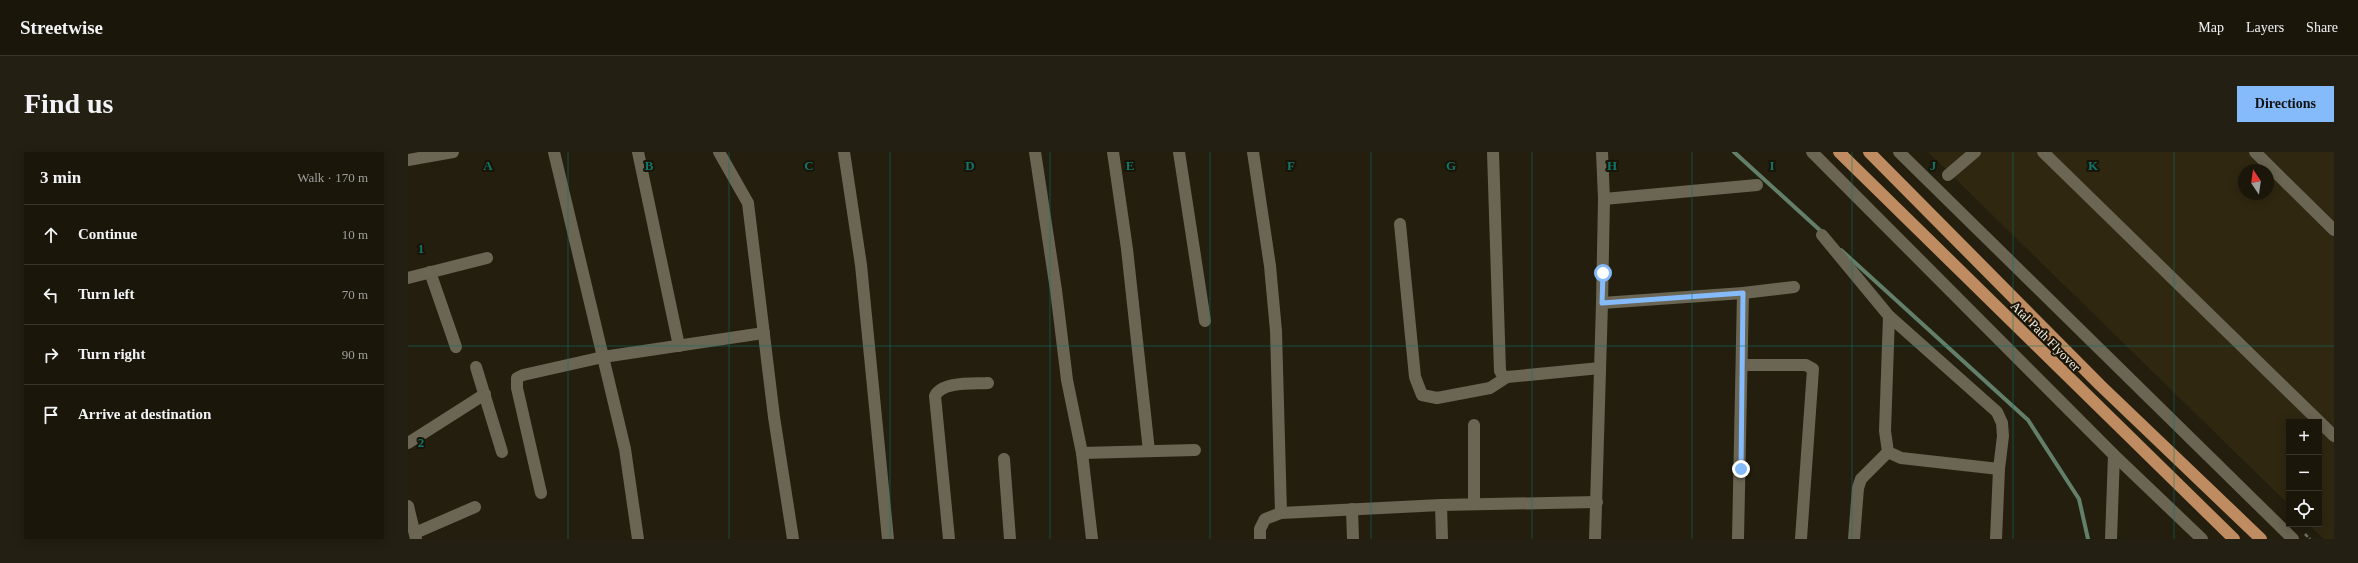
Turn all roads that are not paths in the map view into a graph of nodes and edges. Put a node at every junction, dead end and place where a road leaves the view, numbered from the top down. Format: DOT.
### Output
graph roads {
  1 [pos="453,152"];
  2 [pos="554,152"];
  3 [pos="638,152"];
  4 [pos="719,152"];
  5 [pos="844,152"];
  6 [pos="1035,152"];
  7 [pos="1113,152"];
  8 [pos="1180,152"];
  9 [pos="1253,152"];
  10 [pos="1493,152"];
  11 [pos="1602,152"];
  12 [pos="1812,152"];
  13 [pos="1839,152"];
  14 [pos="1869,152"];
  15 [pos="1899,152"];
  16 [pos="1975,152"];
  17 [pos="2043,152"];
  18 [pos="2255,152"];
  19 [pos="408,160"];
  20 [pos="1948,175"];
  21 [pos="1757,185"];
  22 [pos="1604,199"];
  23 [pos="1400,224"];
  24 [pos="2334,230"];
  25 [pos="1822,235"];
  26 [pos="487,258"];
  27 [pos="430,272"];
  28 [pos="408,278"];
  29 [pos="1794,287"];
  30 [pos="1743,293"];
  31 [pos="1602,303"];
  32 [pos="1889,316"];
  33 [pos="1205,321"];
  34 [pos="764,333"];
  35 [pos="679,346"];
  36 [pos="456,347"];
  37 [pos="603,357"];
  38 [pos="1743,365"];
  39 [pos="476,366"];
  40 [pos="1600,368"];
  41 [pos="1507,377"];
  42 [pos="988,383"];
  43 [pos="485,394"];
  44 [pos="1474,425"];
  45 [pos="2334,436"];
  46 [pos="408,443"];
  47 [pos="1195,450"];
  48 [pos="1148,451"];
  49 [pos="502,452"];
  50 [pos="1888,452"];
  51 [pos="1082,453"];
  52 [pos="2114,455"];
  53 [pos="1004,459"];
  54 [pos="1999,469"];
  55 [pos="541,493"];
  56 [pos="1597,502"];
  57 [pos="1474,504"];
  58 [pos="1441,505"];
  59 [pos="408,506"];
  60 [pos="475,507"];
  61 [pos="1352,509"];
  62 [pos="1281,513"];
  63 [pos="413,532"];
  64 [pos="638,539"];
  65 [pos="793,539"];
  66 [pos="888,539"];
  67 [pos="949,539"];
  68 [pos="1010,539"];
  69 [pos="1092,539"];
  70 [pos="1260,539"];
  71 [pos="1353,539"];
  72 [pos="1442,539"];
  73 [pos="1595,539"];
  74 [pos="1738,539"];
  75 [pos="1801,539"];
  76 [pos="1854,539"];
  77 [pos="1996,539"];
  78 [pos="2111,539"];
  79 [pos="2202,539"];
  80 [pos="2234,539"];
  81 [pos="2261,539"];
  82 [pos="2293,539"];
  1 -- 19 [label="street"];
  2 -- 37 [label="street"];
  3 -- 35 [label="street"];
  4 -- 34 [label="street"];
  5 -- 66 [label="street"];
  6 -- 51 [label="street"];
  7 -- 48 [label="street"];
  8 -- 33 [label="street"];
  9 -- 62 [label="street"];
  10 -- 41 [label="street"];
  11 -- 22 [label="street"];
  12 -- 52 [label="street"];
  13 -- 80 [label="main road, Atal Path Flyover"];
  14 -- 81 [label="main road, Atal Path Flyover"];
  15 -- 82 [label="street"];
  16 -- 20 [label="street"];
  17 -- 45 [label="street"];
  18 -- 24 [label="street"];
  21 -- 22 [label="street"];
  22 -- 31 [label="street"];
  23 -- 41 [label="street"];
  25 -- 32 [label="street"];
  26 -- 27 [label="street"];
  27 -- 28 [label="street"];
  27 -- 36 [label="street"];
  29 -- 30 [label="street"];
  30 -- 31 [label="street"];
  30 -- 38 [label="street"];
  31 -- 40 [label="street"];
  32 -- 50 [label="street"];
  32 -- 54 [label="street"];
  34 -- 35 [label="street"];
  34 -- 65 [label="street"];
  35 -- 37 [label="street"];
  37 -- 55 [label="street"];
  37 -- 64 [label="street"];
  38 -- 74 [label="street"];
  38 -- 75 [label="street"];
  39 -- 43 [label="street"];
  40 -- 41 [label="street"];
  40 -- 56 [label="street"];
  42 -- 67 [label="street"];
  43 -- 46 [label="street"];
  43 -- 49 [label="street"];
  44 -- 57 [label="street"];
  47 -- 48 [label="street"];
  48 -- 51 [label="street"];
  50 -- 54 [label="street"];
  50 -- 76 [label="street"];
  51 -- 69 [label="street"];
  52 -- 78 [label="street"];
  52 -- 79 [label="street"];
  53 -- 68 [label="street"];
  54 -- 77 [label="street"];
  56 -- 57 [label="street"];
  56 -- 73 [label="street"];
  57 -- 58 [label="street"];
  58 -- 61 [label="street"];
  58 -- 72 [label="street"];
  59 -- 63 [label="street"];
  60 -- 63 [label="street"];
  61 -- 62 [label="street"];
  61 -- 71 [label="street"];
  62 -- 70 [label="street"];
}
